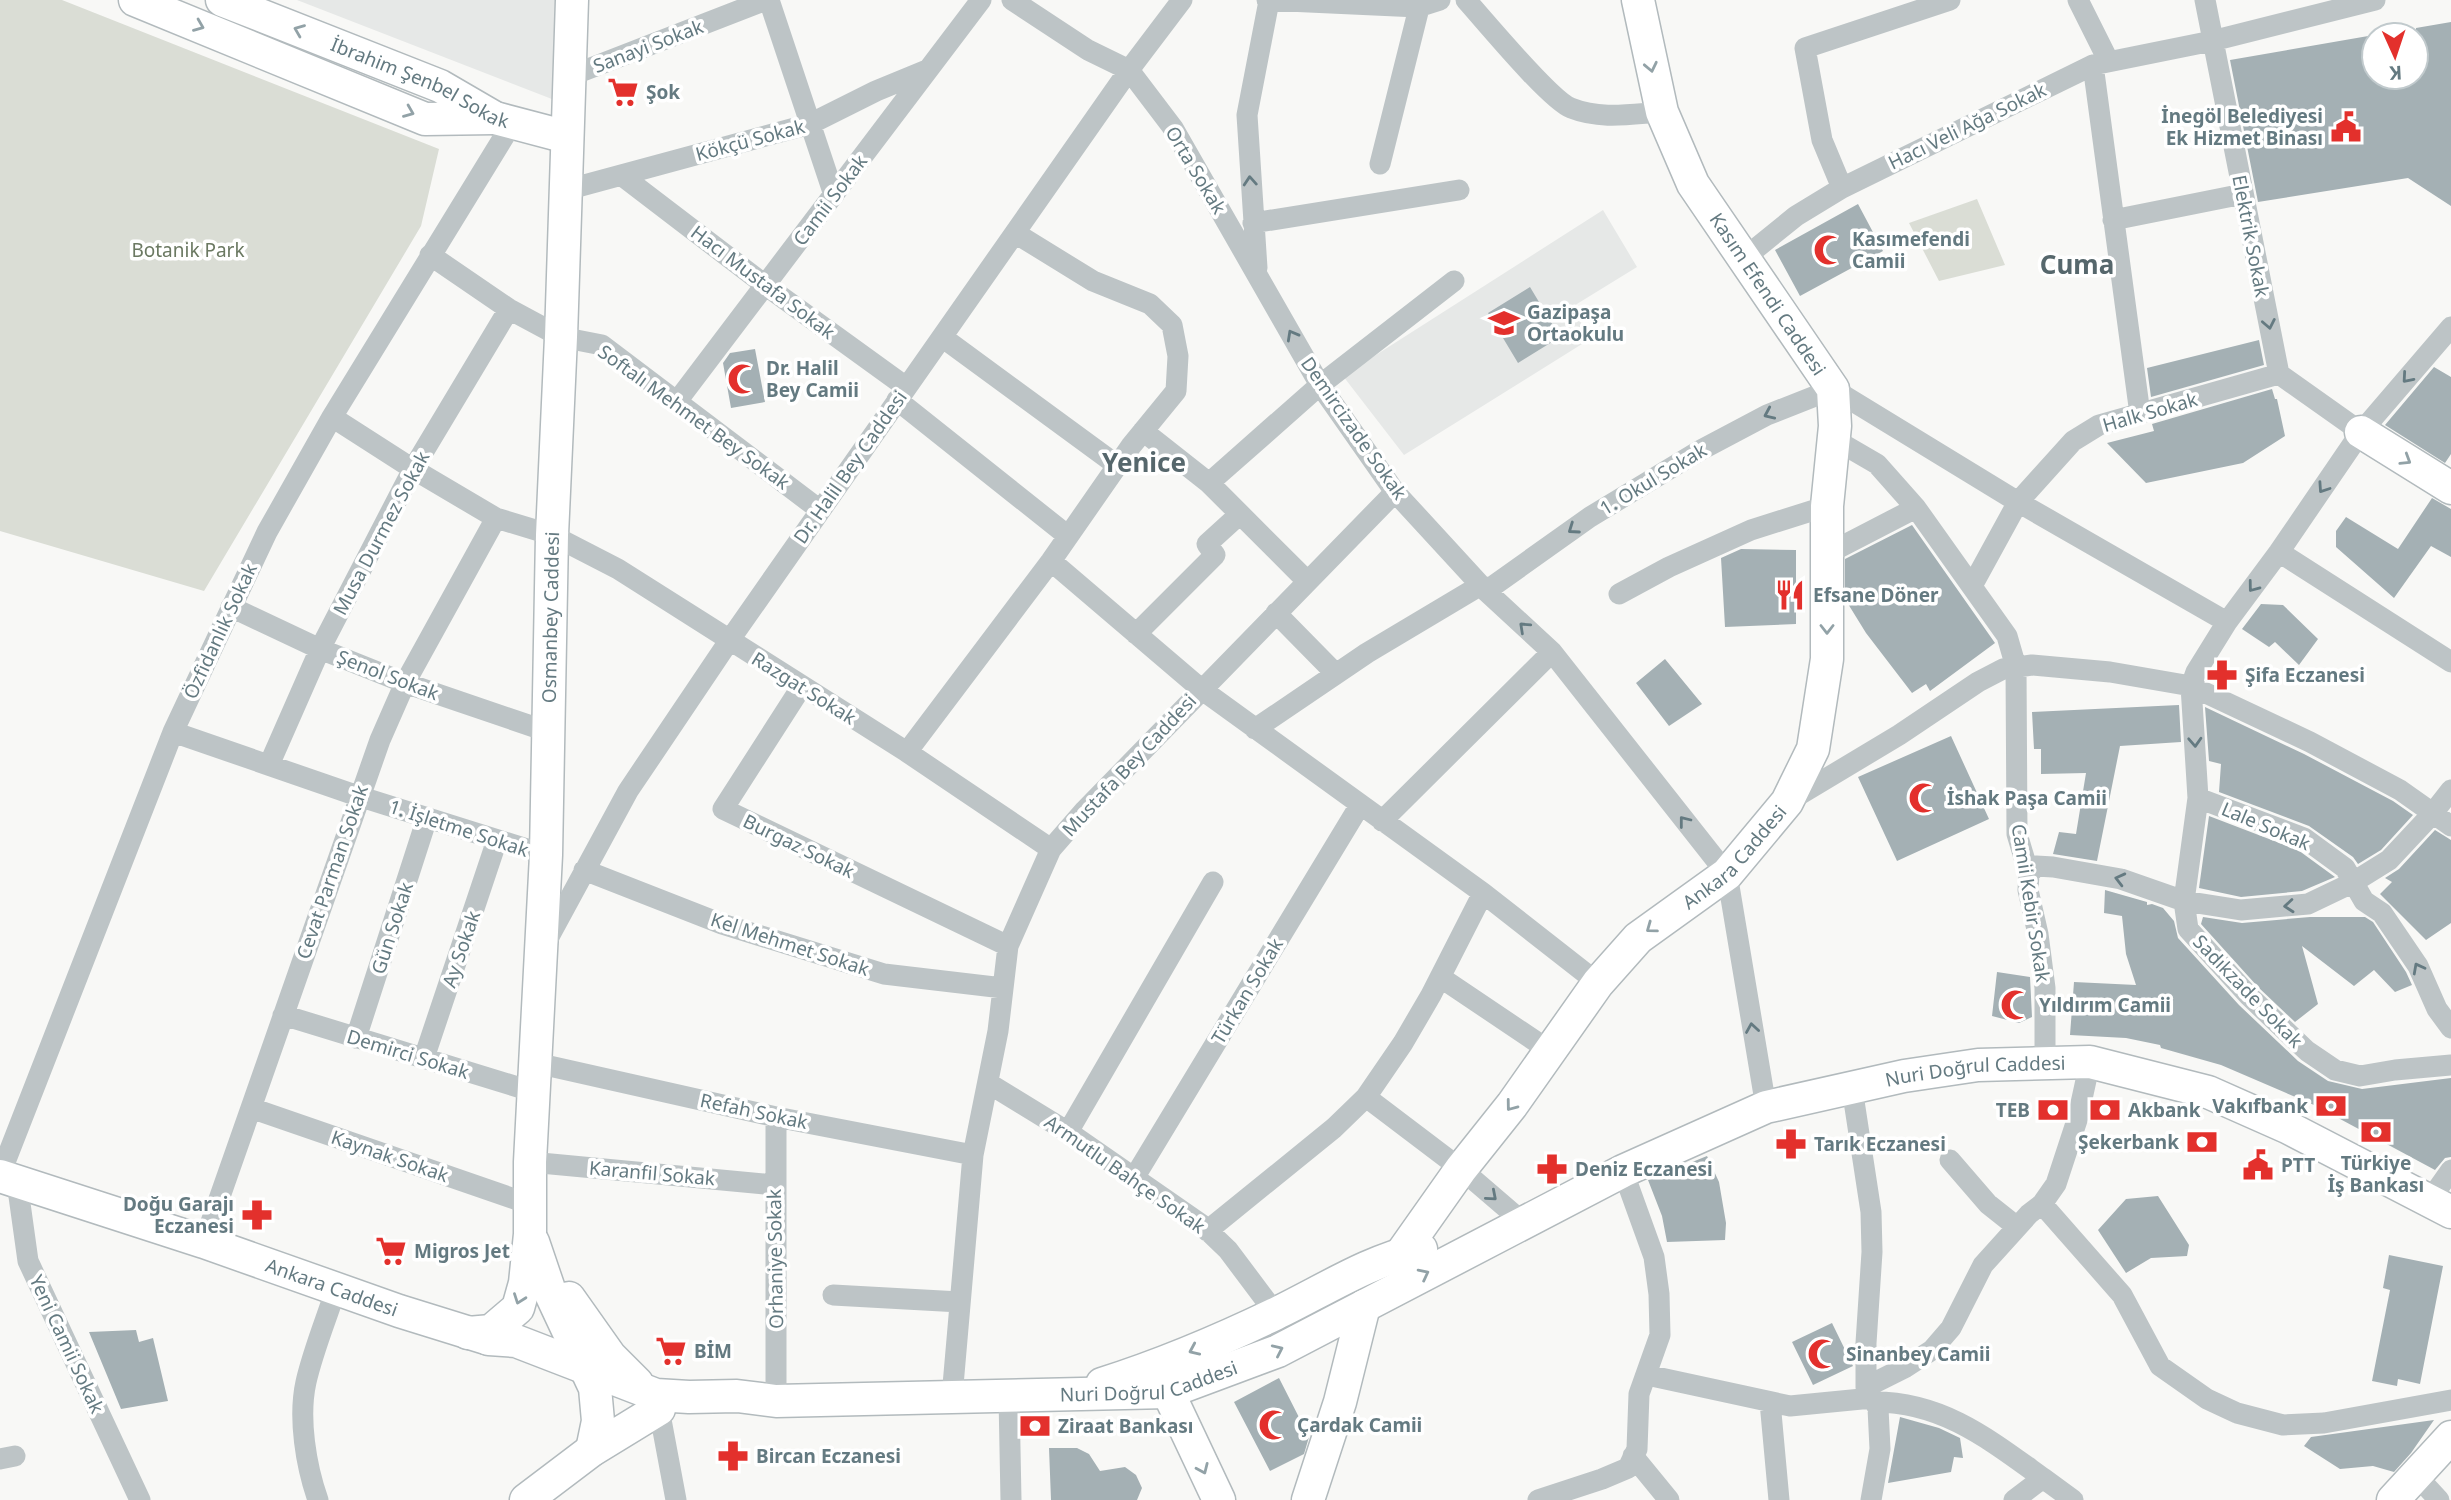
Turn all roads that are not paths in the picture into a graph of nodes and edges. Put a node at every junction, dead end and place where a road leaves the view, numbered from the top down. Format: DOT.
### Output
graph roads {
  1 [pos="222,0"];
  2 [pos="572,0"];
  3 [pos="767,0"];
  4 [pos="981,0"];
  5 [pos="1012,0"];
  6 [pos="1182,0"];
  7 [pos="1268,0"];
  8 [pos="1440,0"];
  9 [pos="1466,0"];
  10 [pos="1638,0"];
  11 [pos="1950,0"];
  12 [pos="2078,0"];
  13 [pos="2205,0"];
  14 [pos="2375,0"];
  15 [pos="144,2"];
  16 [pos="1419,4"];
  17 [pos="2213,41"];
  18 [pos="2100,62"];
  19 [pos="928,70"];
  20 [pos="1129,71"];
  21 [pos="570,76"];
  22 [pos="1662,112"];
  23 [pos="504,120"];
  24 [pos="810,124"];
  25 [pos="567,137"];
  26 [pos="1380,164"];
  27 [pos="621,175"];
  28 [pos="1842,188"];
  29 [pos="566,190"];
  30 [pos="1459,190"];
  31 [pos="2243,194"];
  32 [pos="834,195"];
  33 [pos="2113,220"];
  34 [pos="1253,223"];
  35 [pos="1015,233"];
  36 [pos="430,256"];
  37 [pos="1743,259"];
  38 [pos="1258,274"];
  39 [pos="1454,281"];
  40 [pos="765,285"];
  41 [pos="509,309"];
  42 [pos="2451,327"];
  43 [pos="561,337"];
  44 [pos="942,337"];
  45 [pos="2279,374"];
  46 [pos="1320,384"];
  47 [pos="1833,389"];
  48 [pos="902,393"];
  49 [pos="678,400"];
  50 [pos="2140,414"];
  51 [pos="332,417"];
  52 [pos="1143,432"];
  53 [pos="2361,432"];
  54 [pos="1834,439"];
  55 [pos="1118,466"];
  56 [pos="413,469"];
  57 [pos="1209,483"];
  58 [pos="2451,488"];
  59 [pos="1395,492"];
  60 [pos="2018,502"];
  61 [pos="1827,506"];
  62 [pos="1916,508"];
  63 [pos="820,510"];
  64 [pos="1240,514"];
  65 [pos="496,519"];
  66 [pos="552,535"];
  67 [pos="1068,536"];
  68 [pos="2280,552"];
  69 [pos="1826,554"];
  70 [pos="1051,561"];
  71 [pos="1307,581"];
  72 [pos="1972,586"];
  73 [pos="1483,588"];
  74 [pos="1619,594"];
  75 [pos="231,607"];
  76 [pos="1276,613"];
  77 [pos="2227,622"];
  78 [pos="1136,634"];
  79 [pos="729,641"];
  80 [pos="320,649"];
  81 [pos="1552,652"];
  82 [pos="2451,662"];
  83 [pos="2016,667"];
  84 [pos="1336,674"];
  85 [pos="405,682"];
  86 [pos="2191,686"];
  87 [pos="802,687"];
  88 [pos="1201,689"];
  89 [pos="1255,729"];
  90 [pos="173,732"];
  91 [pos="548,732"];
  92 [pos="907,751"];
  93 [pos="269,765"];
  94 [pos="2451,790"];
  95 [pos="358,796"];
  96 [pos="2198,798"];
  97 [pos="1787,802"];
  98 [pos="1360,805"];
  99 [pos="2433,813"];
  100 [pos="427,818"];
  101 [pos="1382,821"];
  102 [pos="2451,826"];
  103 [pos="497,840"];
  104 [pos="1051,849"];
  105 [pos="546,855"];
  106 [pos="584,870"];
  107 [pos="1727,874"];
  108 [pos="2029,874"];
  109 [pos="1213,882"];
  110 [pos="2352,883"];
  111 [pos="1483,893"];
  112 [pos="2184,901"];
  113 [pos="1008,946"];
  114 [pos="542,949"];
  115 [pos="1440,977"];
  116 [pos="1598,983"];
  117 [pos="1003,988"];
  118 [pos="282,1015"];
  119 [pos="2451,1028"];
  120 [pos="356,1038"];
  121 [pos="1550,1051"];
  122 [pos="424,1058"];
  123 [pos="2045,1059"];
  124 [pos="2090,1062"];
  125 [pos="2451,1065"];
  126 [pos="535,1077"];
  127 [pos="988,1083"];
  128 [pos="1852,1088"];
  129 [pos="1366,1097"];
  130 [pos="1766,1107"];
  131 [pos="251,1108"];
  132 [pos="776,1117"];
  133 [pos="1068,1132"];
  134 [pos="973,1154"];
  135 [pos="1950,1160"];
  136 [pos="530,1162"];
  137 [pos="1461,1169"];
  138 [pos="2451,1170"];
  139 [pos="1623,1171"];
  140 [pos="6,1177"];
  141 [pos="1134,1178"];
  142 [pos="774,1185"];
  143 [pos="2042,1204"];
  144 [pos="2440,1206"];
  145 [pos="1524,1223"];
  146 [pos="2017,1227"];
  147 [pos="2451,1228"];
  148 [pos="1207,1231"];
  149 [pos="533,1233"];
  150 [pos="204,1242"];
  151 [pos="1401,1254"];
  152 [pos="1349,1276"];
  153 [pos="336,1289"];
  154 [pos="833,1295"];
  155 [pos="960,1301"];
  156 [pos="1364,1306"];
  157 [pos="1276,1314"];
  158 [pos="479,1336"];
  159 [pos="600,1372"];
  160 [pos="1647,1375"];
  161 [pos="1163,1379"];
  162 [pos="952,1396"];
  163 [pos="1871,1396"];
  164 [pos="1009,1397"];
  165 [pos="2451,1400"];
  166 [pos="776,1401"];
  167 [pos="657,1402"];
  168 [pos="1770,1402"];
  169 [pos="2451,1437"];
  170 [pos="592,1450"];
  171 [pos="1633,1456"];
  172 [pos="2415,1474"];
  173 [pos="2043,1478"];
  174 [pos="140,1500"];
  175 [pos="318,1500"];
  176 [pos="526,1500"];
  177 [pos="676,1500"];
  178 [pos="1012,1500"];
  179 [pos="1219,1500"];
  180 [pos="1308,1500"];
  181 [pos="1538,1500"];
  182 [pos="1669,1500"];
  183 [pos="1779,1500"];
  184 [pos="1871,1500"];
  185 [pos="2014,1500"];
  186 [pos="2073,1500"];
  187 [pos="2393,1500"];
  188 [pos="2439,1500"];
  23 -- 1 [label="street, İbrahim Şenbel Sokak, one-way"];
  2 -- 21 [label="street, Osmanbey Caddesi"];
  3 -- 21 [label="street, Sanayi Sokak"];
  3 -- 24 [label="street"];
  4 -- 19 [label="street, Camii Sokak"];
  5 -- 20 [label="street"];
  6 -- 20 [label="street, Dr. Halil Bey Caddesi"];
  7 -- 16 [label="street"];
  34 -- 7 [label="street, Demircizade Sokak, one-way"];
  8 -- 16 [label="street"];
  9 -- 22 [label="street"];
  10 -- 22 [label="street, Kasım Efendi Caddesi, one-way"];
  11 -- 28 [label="street"];
  12 -- 18 [label="street"];
  13 -- 17 [label="street, Elektrik Sokak"];
  14 -- 17 [label="street, Hacı Veli Ağa Sokak"];
  15 -- 23 [label="street, İbrahim Şenbel Sokak, one-way"];
  16 -- 26 [label="street"];
  17 -- 18 [label="street, Hacı Veli Ağa Sokak"];
  17 -- 31 [label="street, Elektrik Sokak"];
  18 -- 28 [label="street, Hacı Veli Ağa Sokak"];
  18 -- 33 [label="street"];
  19 -- 24 [label="street, Kökçü Sokak"];
  19 -- 32 [label="street, Camii Sokak"];
  20 -- 35 [label="street, Dr. Halil Bey Caddesi"];
  20 -- 38 [label="street, Orta Sokak"];
  21 -- 25 [label="street, Osmanbey Caddesi"];
  22 -- 37 [label="street, Kasım Efendi Caddesi"];
  23 -- 25 [label="street"];
  23 -- 36 [label="street, Özfidanlık Sokak"];
  24 -- 27 [label="street, Kökçü Sokak"];
  24 -- 32 [label="street"];
  25 -- 29 [label="street, Osmanbey Caddesi"];
  27 -- 29 [label="street, Kökçü Sokak"];
  27 -- 40 [label="street, Hacı Mustafa Sokak"];
  28 -- 37 [label="street, Hacı Veli Ağa Sokak"];
  29 -- 43 [label="street, Osmanbey Caddesi"];
  30 -- 34 [label="street"];
  31 -- 33 [label="street"];
  31 -- 45 [label="street, Elektrik Sokak, one-way"];
  32 -- 40 [label="street, Camii Sokak"];
  33 -- 50 [label="street"];
  34 -- 38 [label="street, Demircizade Sokak"];
  35 -- 44 [label="street, Dr. Halil Bey Caddesi"];
  35 -- 52 [label="street"];
  36 -- 41 [label="street, Softalı Mehmet Bey Sokak"];
  36 -- 51 [label="street, Özfidanlık Sokak"];
  37 -- 47 [label="street, Kasım Efendi Caddesi"];
  46 -- 38 [label="street, Demircizade Sokak, one-way"];
  39 -- 46 [label="street"];
  40 -- 48 [label="street, Hacı Mustafa Sokak"];
  40 -- 49 [label="street, Camii Sokak"];
  41 -- 43 [label="street, Softalı Mehmet Bey Sokak"];
  41 -- 56 [label="street, Musa Durmez Sokak"];
  42 -- 53 [label="street, one-way"];
  43 -- 49 [label="street, Softalı Mehmet Bey Sokak"];
  43 -- 66 [label="street, Osmanbey Caddesi"];
  44 -- 48 [label="street, Dr. Halil Bey Caddesi"];
  44 -- 55 [label="street"];
  45 -- 50 [label="street, Halk Sokak"];
  45 -- 53 [label="street"];
  46 -- 57 [label="street"];
  46 -- 59 [label="street, Demircizade Sokak"];
  47 -- 54 [label="street, Kasım Efendi Caddesi"];
  47 -- 60 [label="street"];
  47 -- 73 [label="street, 1. Okul Sokak, one-way"];
  48 -- 63 [label="street, Dr. Halil Bey Caddesi"];
  48 -- 67 [label="street, Hacı Mustafa Sokak"];
  49 -- 63 [label="street, Softalı Mehmet Bey Sokak"];
  50 -- 60 [label="street, Halk Sokak"];
  51 -- 56 [label="street, Razgat Sokak"];
  51 -- 75 [label="street, Özfidanlık Sokak"];
  52 -- 55 [label="street"];
  52 -- 57 [label="street"];
  53 -- 58 [label="street, one-way"];
  53 -- 68 [label="street, one-way"];
  54 -- 61 [label="street, Kasım Efendi Caddesi"];
  54 -- 62 [label="street, Camii Kebir Sokak"];
  55 -- 67 [label="street"];
  56 -- 65 [label="street, Razgat Sokak"];
  56 -- 80 [label="street, Musa Durmez Sokak"];
  57 -- 64 [label="street"];
  59 -- 71 [label="street, Mustafa Bey Caddesi"];
  59 -- 73 [label="street, Demircizade Sokak"];
  60 -- 72 [label="street, Halk Sokak"];
  60 -- 77 [label="street"];
  61 -- 69 [label="street, Kasım Efendi Caddesi"];
  61 -- 74 [label="street"];
  62 -- 69 [label="street"];
  62 -- 72 [label="street, Camii Kebir Sokak"];
  63 -- 79 [label="street, Dr. Halil Bey Caddesi"];
  64 -- 71 [label="street"];
  64 -- 78 [label="street"];
  65 -- 66 [label="street, Razgat Sokak"];
  65 -- 85 [label="street, Cevat Parman Sokak"];
  66 -- 79 [label="street, Razgat Sokak"];
  66 -- 91 [label="street, Osmanbey Caddesi"];
  67 -- 70 [label="street"];
  68 -- 77 [label="street, one-way"];
  68 -- 82 [label="street"];
  69 -- 97 [label="street, Kasım Efendi Caddesi, one-way"];
  70 -- 78 [label="street"];
  70 -- 92 [label="street"];
  71 -- 76 [label="street, Mustafa Bey Caddesi"];
  72 -- 83 [label="street, Camii Kebir Sokak"];
  81 -- 73 [label="street, Demircizade Sokak, one-way"];
  73 -- 84 [label="street, 1. Okul Sokak"];
  75 -- 80 [label="street, Şenol Sokak"];
  75 -- 90 [label="street, Özfidanlık Sokak"];
  76 -- 84 [label="street"];
  76 -- 88 [label="street, Mustafa Bey Caddesi"];
  77 -- 86 [label="street"];
  78 -- 88 [label="street"];
  79 -- 87 [label="street, Razgat Sokak"];
  79 -- 106 [label="street, Dr. Halil Bey Caddesi"];
  80 -- 85 [label="street, Şenol Sokak"];
  80 -- 93 [label="street, Musa Durmez Sokak"];
  81 -- 101 [label="street"];
  107 -- 81 [label="street, Demircizade Sokak, one-way"];
  83 -- 86 [label="street, Ankara Caddesi"];
  83 -- 97 [label="street, Ankara Caddesi"];
  83 -- 108 [label="street, Camii Kebir Sokak"];
  84 -- 89 [label="street, 1. Okul Sokak"];
  85 -- 91 [label="street, Şenol Sokak"];
  85 -- 95 [label="street, Cevat Parman Sokak"];
  86 -- 96 [label="street, one-way"];
  86 -- 99 [label="street, Ankara Caddesi"];
  87 -- 92 [label="street, Razgat Sokak"];
  87 -- 113 [label="street, Burgaz Sokak"];
  88 -- 89 [label="street"];
  88 -- 104 [label="street, Mustafa Bey Caddesi"];
  89 -- 98 [label="street"];
  90 -- 93 [label="street, 1. İşletme Sokak"];
  90 -- 140 [label="street, Özfidanlık Sokak"];
  91 -- 105 [label="street, Osmanbey Caddesi"];
  92 -- 104 [label="street, Razgat Sokak"];
  93 -- 95 [label="street, 1. İşletme Sokak"];
  94 -- 99 [label="street"];
  95 -- 100 [label="street, 1. İşletme Sokak"];
  95 -- 118 [label="street, Cevat Parman Sokak"];
  96 -- 110 [label="street, Lale Sokak"];
  96 -- 112 [label="street"];
  97 -- 107 [label="street, Ankara Caddesi"];
  98 -- 101 [label="street"];
  98 -- 141 [label="street, Türkan Sokak"];
  99 -- 102 [label="street, Ankara Caddesi"];
  99 -- 110 [label="street"];
  100 -- 103 [label="street, 1. İşletme Sokak"];
  100 -- 120 [label="street, Gün Sokak"];
  101 -- 111 [label="street"];
  103 -- 105 [label="street, 1. İşletme Sokak"];
  103 -- 122 [label="street, Ay Sokak"];
  104 -- 113 [label="street, Mustafa Bey Caddesi"];
  105 -- 114 [label="street, Osmanbey Caddesi"];
  106 -- 114 [label="street, Dr. Halil Bey Caddesi"];
  106 -- 117 [label="street, Kel Mehmet Sokak"];
  107 -- 116 [label="street, Ankara Caddesi, one-way"];
  130 -- 107 [label="street, one-way"];
  112 -- 108 [label="street, one-way"];
  108 -- 123 [label="street, Camii Kebir Sokak"];
  109 -- 133 [label="street"];
  110 -- 112 [label="street, one-way"];
  119 -- 110 [label="street, Lale Sokak, one-way"];
  111 -- 115 [label="street"];
  111 -- 116 [label="street"];
  112 -- 125 [label="street, Sadıkzade Sokak"];
  113 -- 117 [label="street, Mustafa Bey Caddesi"];
  114 -- 126 [label="street, Osmanbey Caddesi"];
  115 -- 121 [label="street"];
  115 -- 129 [label="street"];
  116 -- 121 [label="street, Ankara Caddesi"];
  117 -- 127 [label="street, Mustafa Bey Caddesi"];
  118 -- 120 [label="street, Demirci Sokak"];
  118 -- 131 [label="street, Cevat Parman Sokak"];
  120 -- 122 [label="street, Demirci Sokak"];
  121 -- 137 [label="street, Ankara Caddesi, one-way"];
  122 -- 126 [label="street, Demirci Sokak"];
  123 -- 124 [label="street, Nuri Doğrul Caddesi"];
  123 -- 128 [label="street, Nuri Doğrul Caddesi"];
  124 -- 143 [label="street"];
  124 -- 144 [label="street, Nuri Doğrul Caddesi"];
  126 -- 132 [label="street, Refah Sokak"];
  126 -- 136 [label="street, Osmanbey Caddesi"];
  127 -- 133 [label="street, Armutlu Bahçe Sokak"];
  127 -- 134 [label="street, Mustafa Bey Caddesi"];
  128 -- 130 [label="street, Nuri Doğrul Caddesi"];
  128 -- 163 [label="street"];
  129 -- 137 [label="street"];
  129 -- 148 [label="street"];
  130 -- 139 [label="street, Nuri Doğrul Caddesi"];
  131 -- 149 [label="street, Kaynak Sokak"];
  131 -- 150 [label="street, Cevat Parman Sokak"];
  132 -- 134 [label="street, Refah Sokak"];
  132 -- 142 [label="street, Orhaniye Sokak"];
  133 -- 141 [label="street, Armutlu Bahçe Sokak"];
  134 -- 155 [label="street, Mustafa Bey Caddesi"];
  135 -- 146 [label="street"];
  136 -- 142 [label="street, Karanfil Sokak"];
  136 -- 149 [label="street, Osmanbey Caddesi"];
  137 -- 145 [label="street, one-way"];
  137 -- 151 [label="street, Ankara Caddesi"];
  138 -- 144 [label="street"];
  139 -- 145 [label="street, Nuri Doğrul Caddesi"];
  139 -- 160 [label="street"];
  140 -- 150 [label="street, Ankara Caddesi"];
  140 -- 174 [label="street, Yeni Camii Sokak"];
  141 -- 148 [label="street, Armutlu Bahçe Sokak"];
  142 -- 166 [label="street, Orhaniye Sokak"];
  143 -- 146 [label="street"];
  143 -- 165 [label="street"];
  144 -- 147 [label="street, Nuri Doğrul Caddesi"];
  145 -- 151 [label="street, Nuri Doğrul Caddesi"];
  156 -- 145 [label="street, Nuri Doğrul Caddesi, one-way"];
  146 -- 163 [label="street"];
  148 -- 157 [label="street, Armutlu Bahçe Sokak"];
  149 -- 158 [label="street, Osmanbey Caddesi, one-way"];
  149 -- 159 [label="street"];
  150 -- 153 [label="street, Ankara Caddesi"];
  151 -- 152 [label="street, Nuri Doğrul Caddesi"];
  152 -- 156 [label="street"];
  152 -- 157 [label="street, Nuri Doğrul Caddesi"];
  153 -- 158 [label="street, Ankara Caddesi"];
  153 -- 175 [label="street"];
  154 -- 155 [label="street"];
  155 -- 162 [label="street, Mustafa Bey Caddesi"];
  161 -- 156 [label="street, Nuri Doğrul Caddesi, one-way"];
  156 -- 180 [label="street"];
  157 -- 161 [label="street, Nuri Doğrul Caddesi, one-way"];
  158 -- 159 [label="street, Ankara Caddesi"];
  159 -- 167 [label="street, Ankara Caddesi"];
  159 -- 170 [label="street"];
  160 -- 168 [label="street"];
  160 -- 171 [label="street"];
  161 -- 164 [label="street, Nuri Doğrul Caddesi"];
  161 -- 179 [label="street, one-way"];
  162 -- 164 [label="street, Nuri Doğrul Caddesi"];
  162 -- 166 [label="street, Nuri Doğrul Caddesi"];
  163 -- 168 [label="street"];
  163 -- 173 [label="street"];
  163 -- 184 [label="street"];
  164 -- 178 [label="street"];
  166 -- 167 [label="street, Nuri Doğrul Caddesi"];
  167 -- 170 [label="street"];
  167 -- 177 [label="street"];
  168 -- 183 [label="street"];
  169 -- 172 [label="street"];
  170 -- 176 [label="street"];
  171 -- 181 [label="street"];
  171 -- 182 [label="street"];
  172 -- 187 [label="street"];
  172 -- 188 [label="street"];
  173 -- 185 [label="street"];
  173 -- 186 [label="street"];
}
